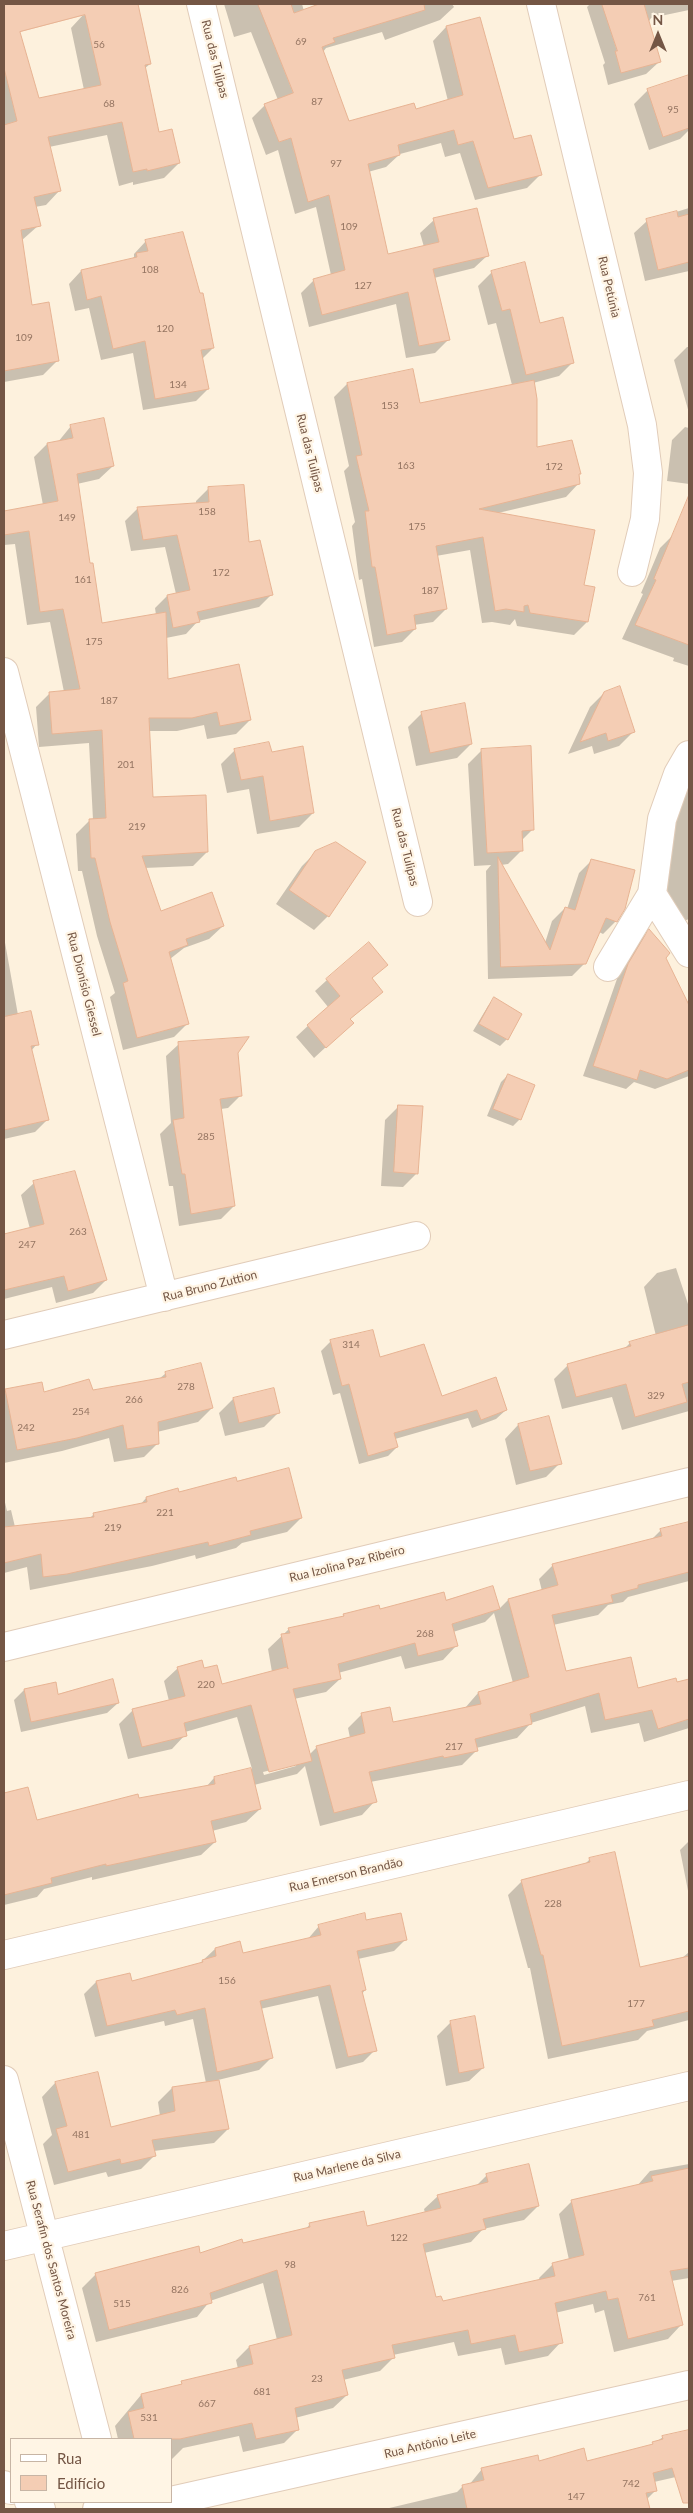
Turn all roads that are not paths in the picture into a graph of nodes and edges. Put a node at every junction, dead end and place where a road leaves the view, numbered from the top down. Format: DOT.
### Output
graph roads {
  1 [pos="201,4"];
  2 [pos="541,4"];
  3 [pos="632,572"];
  4 [pos="4,672"];
  5 [pos="689,756"];
  6 [pos="652,894"];
  7 [pos="418,902"];
  8 [pos="689,953"];
  9 [pos="608,967"];
  10 [pos="416,1236"];
  11 [pos="164,1297"];
  12 [pos="4,1336"];
  13 [pos="689,1482"];
  14 [pos="4,1647"];
  15 [pos="689,1795"];
  16 [pos="4,1955"];
  17 [pos="4,2080"];
  18 [pos="689,2086"];
  19 [pos="45,2237"];
  20 [pos="4,2246"];
  21 [pos="689,2385"];
  22 [pos="96,2438"];
  23 [pos="172,2501"];
  24 [pos="155,2503"];
  25 [pos="97,2509"];
  1 -- 7 [label="street, Rua das Tulipas"];
  2 -- 3 [label="street, Rua Petúnia"];
  4 -- 11 [label="street, Rua Dionísio Giessel"];
  5 -- 6 [label="street"];
  6 -- 8 [label="street"];
  6 -- 9 [label="street"];
  10 -- 11 [label="street, Rua Bruno Zuttion"];
  11 -- 12 [label="street, Rua Bruno Zuttion"];
  13 -- 14 [label="street, Rua Izolina Paz Ribeiro"];
  15 -- 16 [label="street, Rua Emerson Brandão"];
  17 -- 19 [label="street, Rua Serafin dos Santos Moreira"];
  18 -- 19 [label="street, Rua Marlene da Silva"];
  19 -- 20 [label="street, Rua Marlene da Silva"];
  19 -- 22 [label="street, Rua Serafin dos Santos Moreira"];
  21 -- 23 [label="street, Rua Antônio Leite"];
  24 -- 25 [label="street"];
}
